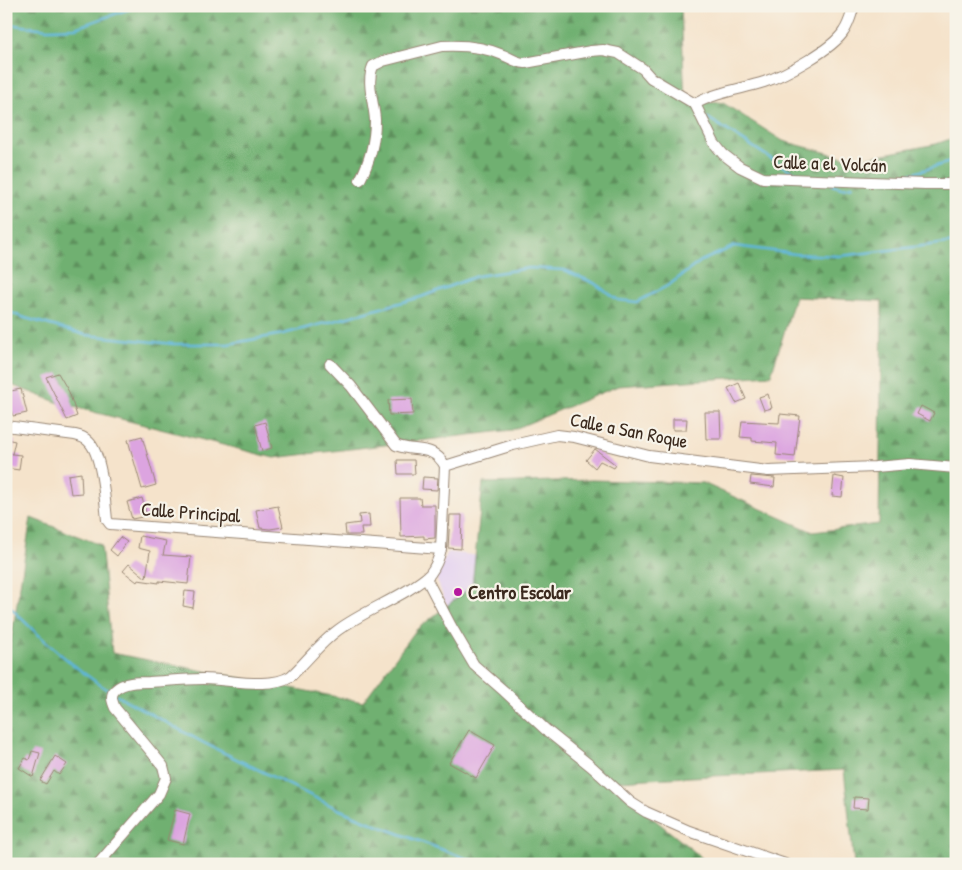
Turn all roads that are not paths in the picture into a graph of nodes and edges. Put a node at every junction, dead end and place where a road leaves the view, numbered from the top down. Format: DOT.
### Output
graph roads {
  1 [pos="854,6"];
  2 [pos="695,104"];
  3 [pos="360,180"];
  4 [pos="956,184"];
  5 [pos="330,364"];
  6 [pos="6,426"];
  7 [pos="445,466"];
  8 [pos="956,468"];
  9 [pos="441,549"];
  10 [pos="426,578"];
  11 [pos="98,864"];
  12 [pos="785,864"];
  1 -- 2 [label="street"];
  2 -- 3 [label="street"];
  2 -- 4 [label="street, Calle a el Volcán"];
  5 -- 7 [label="street"];
  6 -- 9 [label="street, Calle Principal"];
  7 -- 8 [label="street, Calle a San Roque"];
  7 -- 9 [label="street"];
  9 -- 10 [label="street"];
  10 -- 11 [label="street"];
  10 -- 12 [label="street"];
}
